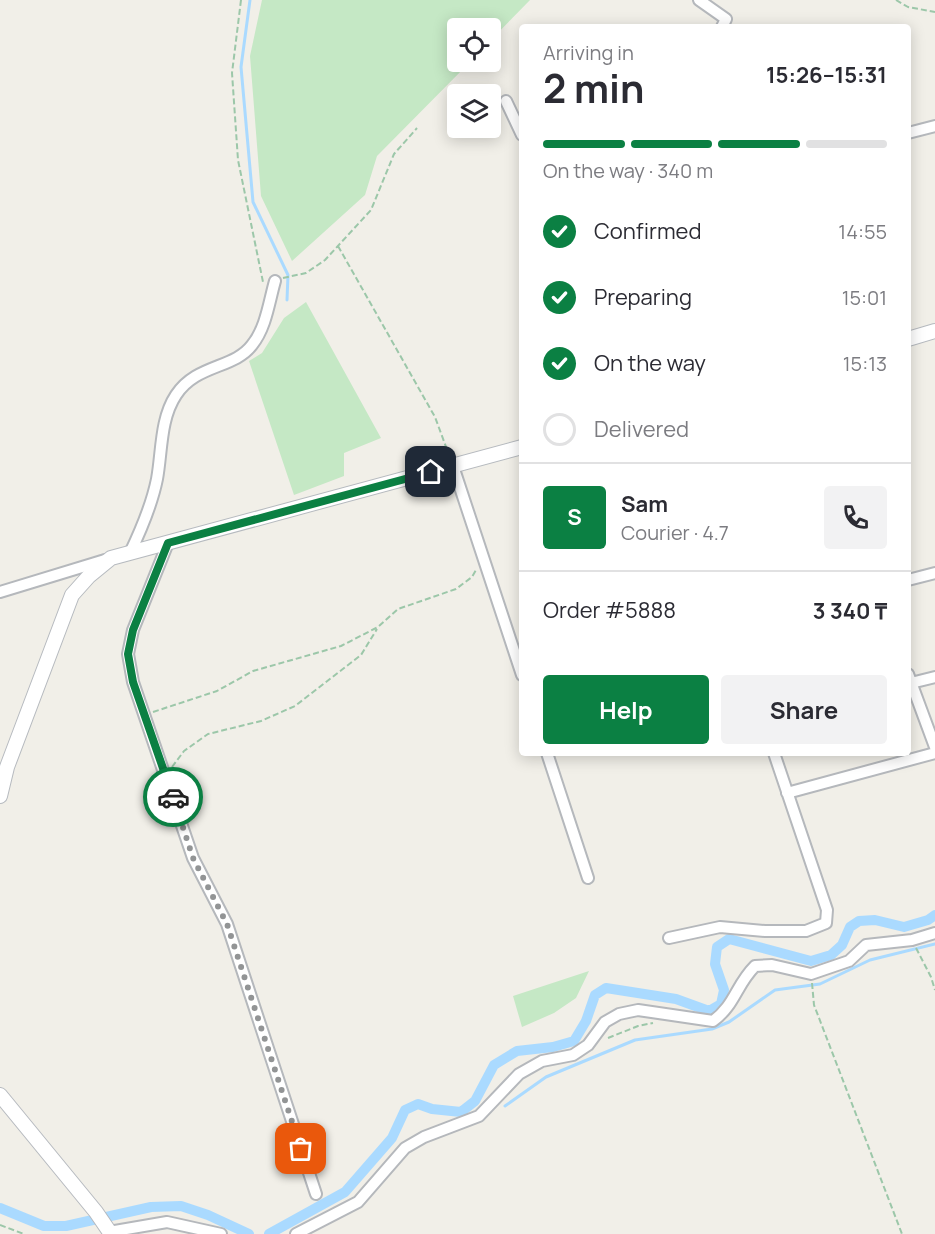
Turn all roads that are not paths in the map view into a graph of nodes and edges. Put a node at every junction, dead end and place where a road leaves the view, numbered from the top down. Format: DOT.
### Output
graph roads {
  1 [pos="699,0"];
  2 [pos="724,23"];
  3 [pos="506,102"];
  4 [pos="935,126"];
  5 [pos="519,129"];
  6 [pos="911,132"];
  7 [pos="275,281"];
  8 [pos="935,331"];
  9 [pos="911,338"];
  10 [pos="519,448"];
  11 [pos="453,466"];
  12 [pos="168,543"];
  13 [pos="130,553"];
  14 [pos="111,558"];
  15 [pos="935,573"];
  16 [pos="911,579"];
  17 [pos="0,592"];
  18 [pos="519,657"];
  19 [pos="935,677"];
  20 [pos="911,679"];
  21 [pos="911,684"];
  22 [pos="935,747"];
  23 [pos="935,753"];
  24 [pos="548,756"];
  25 [pos="775,756"];
  26 [pos="4,767"];
  27 [pos="787,793"];
  28 [pos="0,796"];
  29 [pos="588,878"];
  30 [pos="935,933"];
  31 [pos="669,938"];
  32 [pos="0,1095"];
  33 [pos="316,1194"];
  34 [pos="105,1225"];
  35 [pos="221,1234"];
  36 [pos="296,1234"];
  1 -- 2 [label="street"];
  3 -- 5 [label="street"];
  4 -- 6 [label="street"];
  7 -- 13 [label="street"];
  8 -- 9 [label="main road"];
  10 -- 11 [label="main road"];
  11 -- 12 [label="main road"];
  11 -- 18 [label="street"];
  12 -- 13 [label="main road"];
  12 -- 33 [label="street"];
  13 -- 14 [label="main road"];
  14 -- 17 [label="street"];
  14 -- 26 [label="main road"];
  15 -- 16 [label="street"];
  19 -- 20 [label="street"];
  21 -- 22 [label="street"];
  23 -- 27 [label="street"];
  24 -- 29 [label="street"];
  25 -- 27 [label="street"];
  26 -- 28 [label="main road"];
  27 -- 31 [label="street"];
  30 -- 36 [label="street"];
  32 -- 34 [label="main road"];
  34 -- 35 [label="street"];
}
